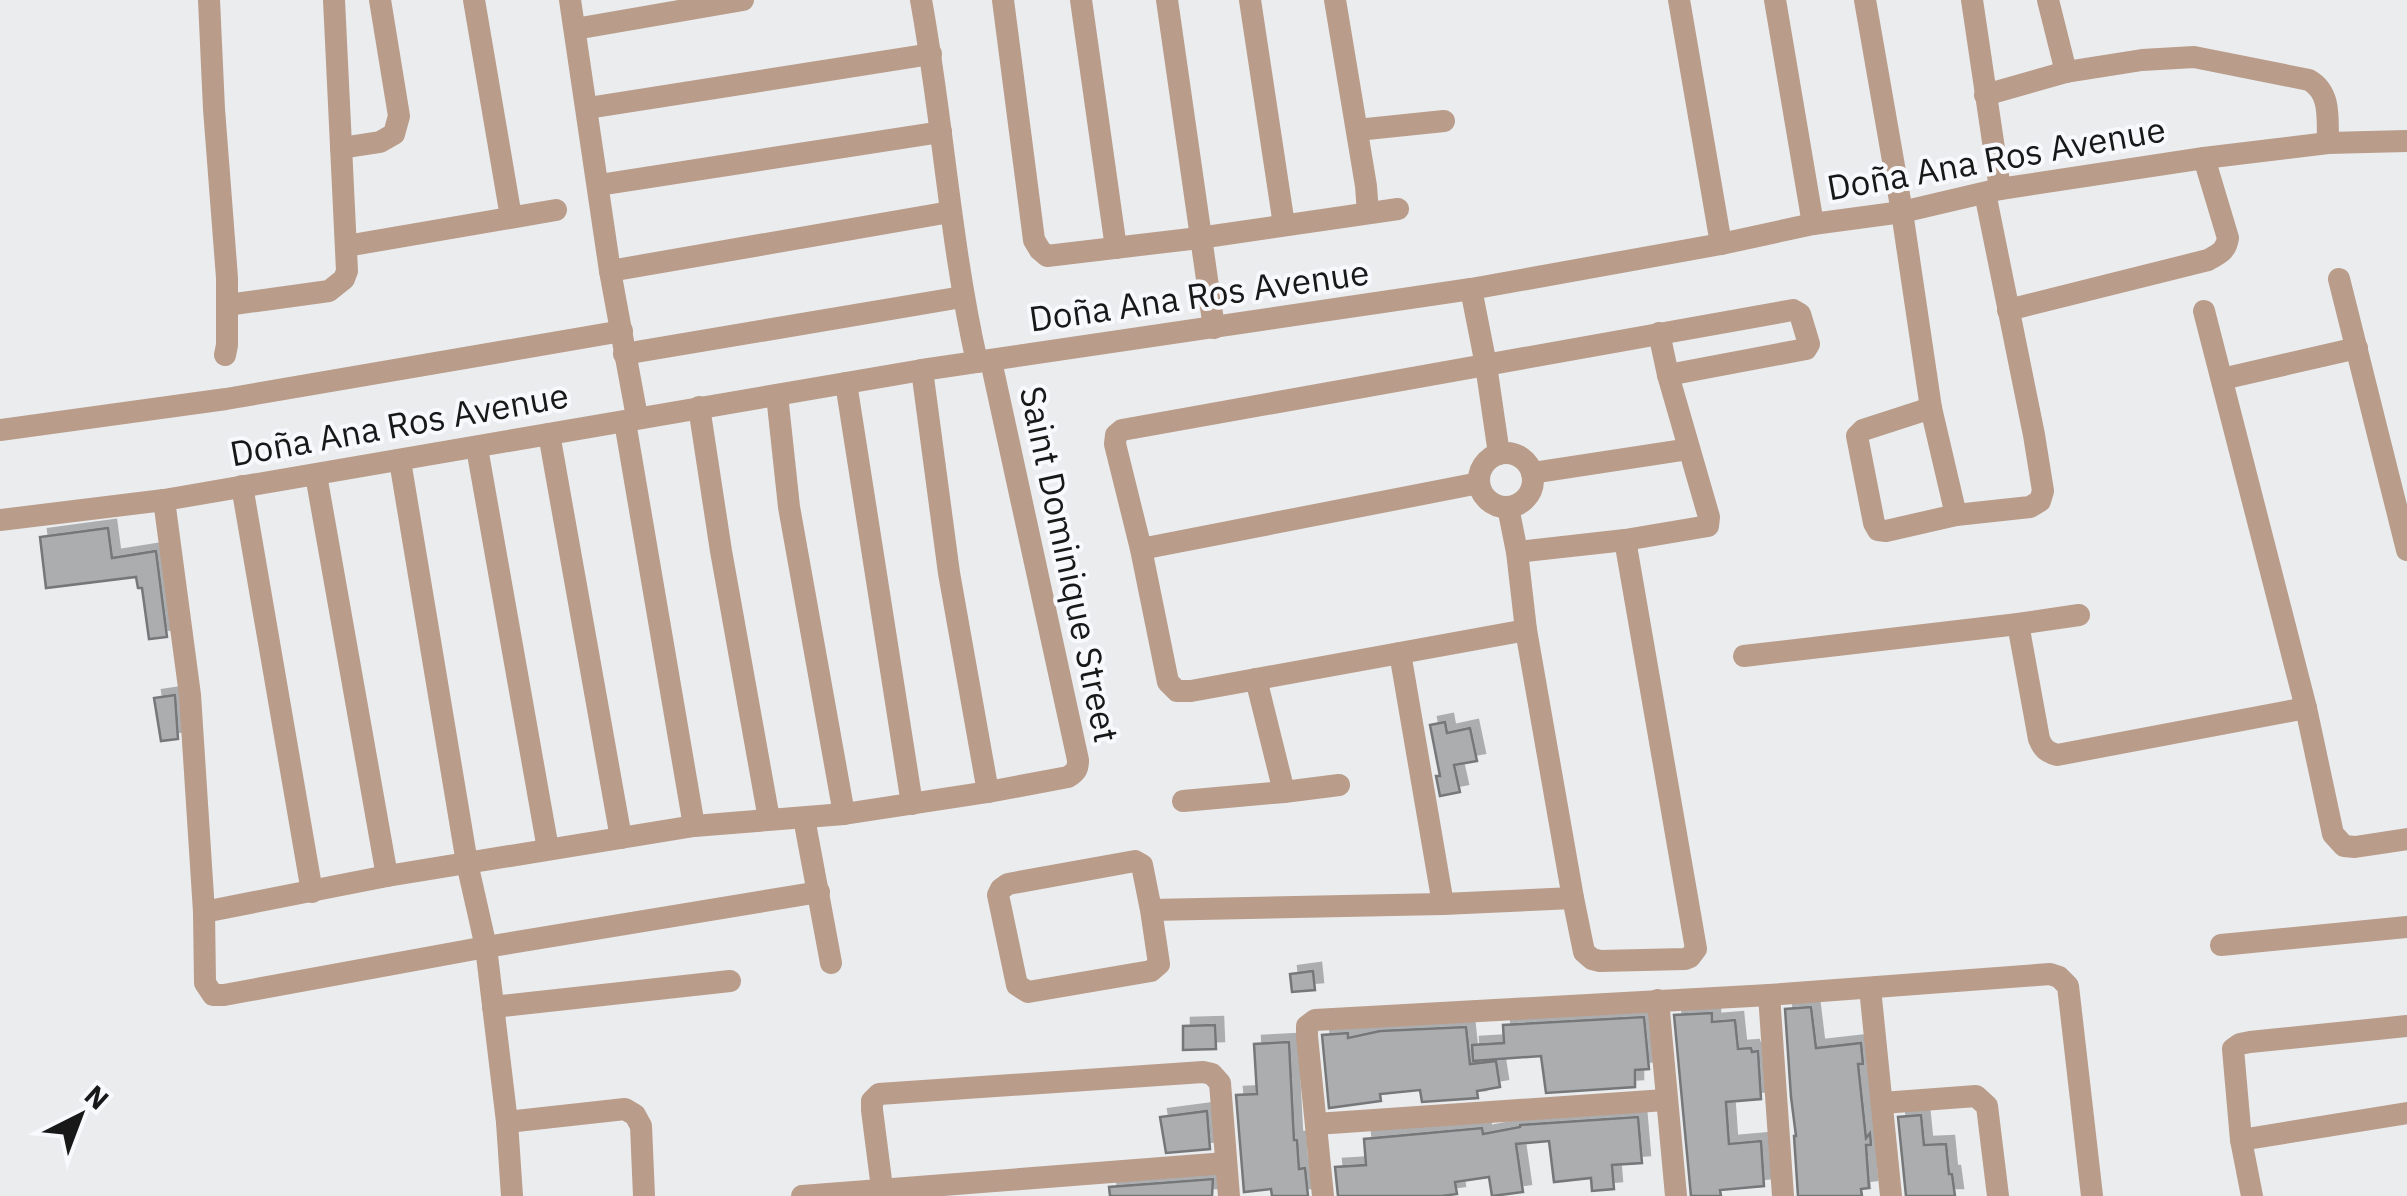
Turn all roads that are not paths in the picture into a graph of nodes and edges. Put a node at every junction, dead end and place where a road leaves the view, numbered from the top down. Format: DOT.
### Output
graph roads {
  1 [pos="209,0"];
  2 [pos="334,0"];
  3 [pos="380,0"];
  4 [pos="474,0"];
  5 [pos="570,0"];
  6 [pos="743,0"];
  7 [pos="921,0"];
  8 [pos="1003,0"];
  9 [pos="1081,0"];
  10 [pos="1168,0"];
  11 [pos="1250,0"];
  12 [pos="1335,0"];
  13 [pos="1679,0"];
  14 [pos="1775,0"];
  15 [pos="1865,0"];
  16 [pos="1972,0"];
  17 [pos="2048,0"];
  18 [pos="576,30"];
  19 [pos="931,54"];
  20 [pos="2066,72"];
  21 [pos="1985,96"];
  22 [pos="588,108"];
  23 [pos="1444,122"];
  24 [pos="1357,130"];
  25 [pos="941,132"];
  26 [pos="2407,141"];
  27 [pos="2328,143"];
  28 [pos="341,148"];
  29 [pos="2204,158"];
  30 [pos="599,185"];
  31 [pos="1993,191"];
  32 [pos="1398,209"];
  33 [pos="556,210"];
  34 [pos="950,212"];
  35 [pos="1902,212"];
  36 [pos="1368,213"];
  37 [pos="511,217"];
  38 [pos="1813,224"];
  39 [pos="1284,225"];
  40 [pos="1200,238"];
  41 [pos="1721,244"];
  42 [pos="346,246"];
  43 [pos="1116,248"];
  44 [pos="610,270"];
  45 [pos="2339,279"];
  46 [pos="1470,290"];
  47 [pos="962,297"];
  48 [pos="227,306"];
  49 [pos="2008,310"];
  50 [pos="2204,310"];
  51 [pos="1214,328"];
  52 [pos="1659,333"];
  53 [pos="623,342"];
  54 [pos="2357,348"];
  55 [pos="225,354"];
  56 [pos="984,362"];
  57 [pos="1486,365"];
  58 [pos="922,370"];
  59 [pos="1668,375"];
  60 [pos="2222,379"];
  61 [pos="846,383"];
  62 [pos="777,396"];
  63 [pos="699,407"];
  64 [pos="1931,408"];
  65 [pos="631,420"];
  66 [pos="0,430"];
  67 [pos="549,434"];
  68 [pos="476,448"];
  69 [pos="1689,449"];
  70 [pos="1499,454"];
  71 [pos="400,460"];
  72 [pos="1532,473"];
  73 [pos="316,475"];
  74 [pos="1479,483"];
  75 [pos="242,486"];
  76 [pos="164,500"];
  77 [pos="1508,507"];
  78 [pos="1956,514"];
  79 [pos="0,520"];
  80 [pos="1625,540"];
  81 [pos="1141,549"];
  82 [pos="2407,550"];
  83 [pos="1518,552"];
  84 [pos="2078,614"];
  85 [pos="2018,624"];
  86 [pos="1526,630"];
  87 [pos="1400,653"];
  88 [pos="1744,656"];
  89 [pos="1256,678"];
  90 [pos="2306,708"];
  91 [pos="1339,785"];
  92 [pos="988,792"];
  93 [pos="1284,792"];
  94 [pos="1183,801"];
  95 [pos="912,804"];
  96 [pos="844,814"];
  97 [pos="769,818"];
  98 [pos="804,818"];
  99 [pos="694,826"];
  100 [pos="621,838"];
  101 [pos="2407,838"];
  102 [pos="548,849"];
  103 [pos="467,864"];
  104 [pos="387,876"];
  105 [pos="312,892"];
  106 [pos="819,892"];
  107 [pos="1574,898"];
  108 [pos="1443,904"];
  109 [pos="1151,910"];
  110 [pos="204,912"];
  111 [pos="2407,927"];
  112 [pos="2221,945"];
  113 [pos="486,947"];
  114 [pos="831,963"];
  115 [pos="730,981"];
  116 [pos="1870,988"];
  117 [pos="1770,995"];
  118 [pos="1658,1000"];
  119 [pos="493,1007"];
  120 [pos="2407,1026"];
  121 [pos="1666,1100"];
  122 [pos="1882,1103"];
  123 [pos="2407,1113"];
  124 [pos="506,1122"];
  125 [pos="1316,1124"];
  126 [pos="2240,1140"];
  127 [pos="1226,1163"];
  128 [pos="883,1193"];
  129 [pos="512,1196"];
  130 [pos="644,1196"];
  131 [pos="802,1196"];
  132 [pos="1230,1196"];
  133 [pos="1322,1196"];
  134 [pos="1676,1196"];
  135 [pos="1784,1196"];
  136 [pos="1891,1196"];
  137 [pos="1998,1196"];
  138 [pos="2092,1196"];
  139 [pos="2252,1196"];
  1 -- 48 [label="street"];
  2 -- 28 [label="street"];
  3 -- 28 [label="street"];
  4 -- 37 [label="street"];
  5 -- 18 [label="street"];
  6 -- 18 [label="street"];
  7 -- 19 [label="street, Saint Dominique Street"];
  8 -- 43 [label="street"];
  9 -- 43 [label="street"];
  10 -- 40 [label="street"];
  11 -- 39 [label="street"];
  12 -- 24 [label="street"];
  13 -- 41 [label="street"];
  14 -- 38 [label="street"];
  15 -- 35 [label="street"];
  16 -- 21 [label="street"];
  17 -- 20 [label="street"];
  18 -- 22 [label="street"];
  19 -- 22 [label="street"];
  19 -- 25 [label="street, Saint Dominique Street"];
  20 -- 21 [label="street"];
  20 -- 27 [label="street"];
  21 -- 31 [label="street"];
  22 -- 30 [label="street"];
  23 -- 24 [label="street"];
  24 -- 36 [label="street"];
  25 -- 30 [label="street"];
  25 -- 34 [label="street, Saint Dominique Street"];
  26 -- 27 [label="street, Doña Ana Ros Avenue"];
  27 -- 29 [label="street, Doña Ana Ros Avenue"];
  28 -- 42 [label="street"];
  29 -- 31 [label="street, Doña Ana Ros Avenue"];
  29 -- 49 [label="street"];
  30 -- 44 [label="street"];
  31 -- 35 [label="street, Doña Ana Ros Avenue"];
  31 -- 49 [label="street"];
  32 -- 36 [label="street"];
  33 -- 37 [label="street"];
  34 -- 44 [label="street"];
  34 -- 47 [label="street, Saint Dominique Street"];
  35 -- 38 [label="street, Doña Ana Ros Avenue"];
  35 -- 64 [label="street"];
  36 -- 39 [label="street"];
  37 -- 42 [label="street"];
  38 -- 41 [label="street, Doña Ana Ros Avenue"];
  39 -- 40 [label="street"];
  40 -- 43 [label="street"];
  40 -- 51 [label="street"];
  41 -- 46 [label="street, Doña Ana Ros Avenue"];
  42 -- 48 [label="street"];
  44 -- 53 [label="street"];
  45 -- 54 [label="street"];
  46 -- 51 [label="street, Doña Ana Ros Avenue"];
  46 -- 57 [label="street"];
  47 -- 53 [label="street"];
  47 -- 56 [label="street, Saint Dominique Street"];
  48 -- 55 [label="street"];
  49 -- 78 [label="street"];
  50 -- 60 [label="street"];
  51 -- 56 [label="street, Doña Ana Ros Avenue"];
  52 -- 57 [label="street"];
  52 -- 59 [label="street"];
  52 -- 59 [label="street"];
  53 -- 65 [label="street"];
  53 -- 66 [label="street"];
  54 -- 60 [label="street"];
  54 -- 82 [label="street"];
  56 -- 58 [label="street, Doña Ana Ros Avenue"];
  56 -- 92 [label="street, Saint Dominique Street"];
  57 -- 70 [label="street"];
  57 -- 81 [label="street"];
  58 -- 61 [label="street, Doña Ana Ros Avenue"];
  58 -- 92 [label="street"];
  59 -- 69 [label="street"];
  60 -- 90 [label="street"];
  61 -- 62 [label="street, Doña Ana Ros Avenue"];
  61 -- 95 [label="street"];
  62 -- 63 [label="street, Doña Ana Ros Avenue"];
  62 -- 96 [label="street"];
  63 -- 65 [label="street, Doña Ana Ros Avenue"];
  63 -- 97 [label="street"];
  64 -- 78 [label="street"];
  64 -- 78 [label="street"];
  65 -- 67 [label="street, Doña Ana Ros Avenue"];
  65 -- 99 [label="street"];
  67 -- 68 [label="street, Doña Ana Ros Avenue"];
  67 -- 100 [label="street"];
  68 -- 71 [label="street, Doña Ana Ros Avenue"];
  68 -- 102 [label="street"];
  69 -- 72 [label="street"];
  69 -- 80 [label="street"];
  70 -- 72 [label="street"];
  70 -- 74 [label="street"];
  71 -- 73 [label="street, Doña Ana Ros Avenue"];
  71 -- 103 [label="street"];
  72 -- 77 [label="street"];
  73 -- 75 [label="street, Doña Ana Ros Avenue"];
  73 -- 104 [label="street"];
  74 -- 77 [label="street"];
  74 -- 81 [label="street"];
  75 -- 76 [label="street, Doña Ana Ros Avenue"];
  75 -- 105 [label="street"];
  76 -- 79 [label="street, Doña Ana Ros Avenue"];
  76 -- 110 [label="street"];
  77 -- 83 [label="street"];
  80 -- 83 [label="street"];
  80 -- 107 [label="street"];
  81 -- 89 [label="street"];
  83 -- 86 [label="street"];
  84 -- 85 [label="street"];
  85 -- 88 [label="street"];
  85 -- 90 [label="street"];
  86 -- 87 [label="street"];
  86 -- 107 [label="street"];
  87 -- 89 [label="street"];
  87 -- 108 [label="street"];
  89 -- 93 [label="street"];
  90 -- 101 [label="street"];
  91 -- 93 [label="street"];
  92 -- 95 [label="street"];
  93 -- 94 [label="street"];
  95 -- 96 [label="street"];
  96 -- 98 [label="street"];
  97 -- 98 [label="street"];
  97 -- 99 [label="street"];
  98 -- 106 [label="street"];
  99 -- 100 [label="street"];
  100 -- 102 [label="street"];
  102 -- 103 [label="street"];
  103 -- 104 [label="street"];
  103 -- 113 [label="street"];
  104 -- 105 [label="street"];
  105 -- 110 [label="street"];
  106 -- 113 [label="street"];
  106 -- 114 [label="street"];
  107 -- 108 [label="street"];
  108 -- 109 [label="street"];
  109 -- 109 [label="street"];
  110 -- 113 [label="street"];
  111 -- 112 [label="street"];
  113 -- 119 [label="street"];
  115 -- 119 [label="street"];
  116 -- 117 [label="street"];
  116 -- 122 [label="street"];
  116 -- 138 [label="street"];
  117 -- 118 [label="street"];
  117 -- 135 [label="street"];
  118 -- 121 [label="street"];
  118 -- 125 [label="street"];
  119 -- 124 [label="street"];
  120 -- 126 [label="street"];
  121 -- 125 [label="street"];
  121 -- 134 [label="street"];
  122 -- 136 [label="street"];
  122 -- 137 [label="street"];
  123 -- 126 [label="street"];
  124 -- 129 [label="street"];
  124 -- 130 [label="street"];
  125 -- 133 [label="street"];
  126 -- 139 [label="street"];
  127 -- 128 [label="street"];
  127 -- 128 [label="street"];
  127 -- 132 [label="street"];
  128 -- 131 [label="street"];
}
